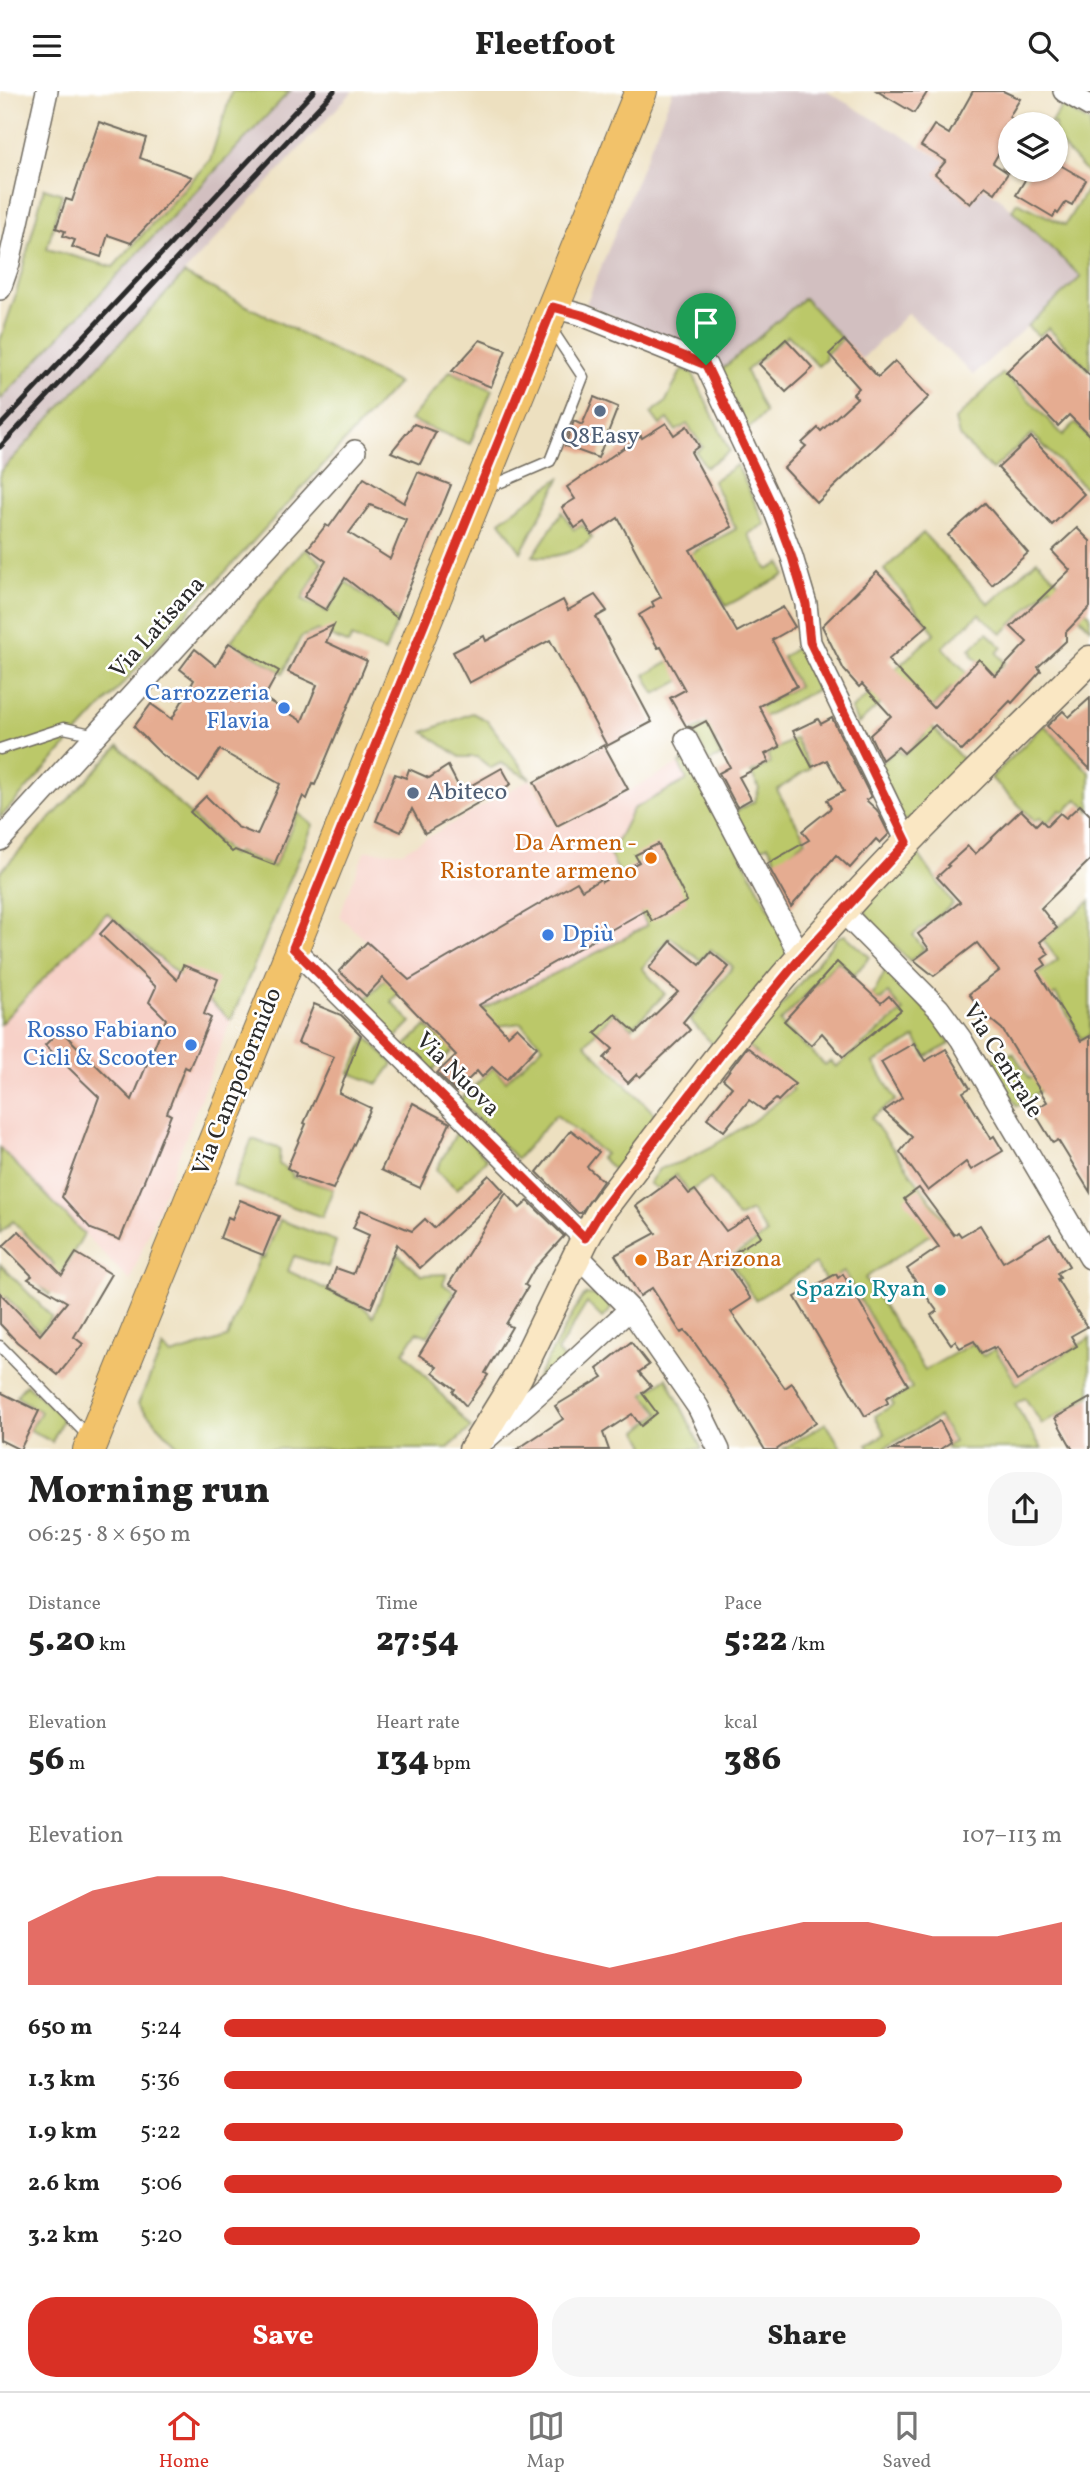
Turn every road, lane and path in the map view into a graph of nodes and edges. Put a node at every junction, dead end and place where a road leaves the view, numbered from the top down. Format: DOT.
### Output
graph roads {
  1 [pos="47,91"];
  2 [pos="640,91"];
  3 [pos="1065,91"];
  4 [pos="1090,106"];
  5 [pos="0,289"];
  6 [pos="550,315"];
  7 [pos="355,451"];
  8 [pos="478,492"];
  9 [pos="1090,660"];
  10 [pos="96,735"];
  11 [pos="686,739"];
  12 [pos="0,749"];
  13 [pos="0,840"];
  14 [pos="907,842"];
  15 [pos="843,912"];
  16 [pos="293,948"];
  17 [pos="801,957"];
  18 [pos="581,1247"];
  19 [pos="1090,1258"];
  20 [pos="630,1309"];
  21 [pos="0,1346"];
  22 [pos="90,1445"];
  23 [pos="474,1449"];
  24 [pos="474,1449"];
  25 [pos="719,1449"];
  1 -- 5 [label="street"];
  2 -- 6 [label="main road, Via Campoformido"];
  3 -- 4 [label="street"];
  6 -- 8 [label="main road, Via Campoformido"];
  6 -- 8 [label="lane"];
  6 -- 14 [label="street"];
  7 -- 10 [label="street, Via Latisana"];
  8 -- 16 [label="main road, Via Campoformido"];
  9 -- 14 [label="main road"];
  10 -- 12 [label="lane"];
  10 -- 13 [label="street, Via Latisana"];
  11 -- 17 [label="street"];
  14 -- 15 [label="main road"];
  15 -- 17 [label="main road"];
  15 -- 19 [label="street, Via Centrale"];
  16 -- 18 [label="street, Via Nuova"];
  16 -- 22 [label="main road, Via Campoformido"];
  17 -- 18 [label="main road"];
  18 -- 20 [label="street, Via Nuova"];
  18 -- 23 [label="main road"];
  20 -- 24 [label="street"];
  20 -- 25 [label="street, Via Nuova"];
  21 -- 22 [label="lane"];
}
